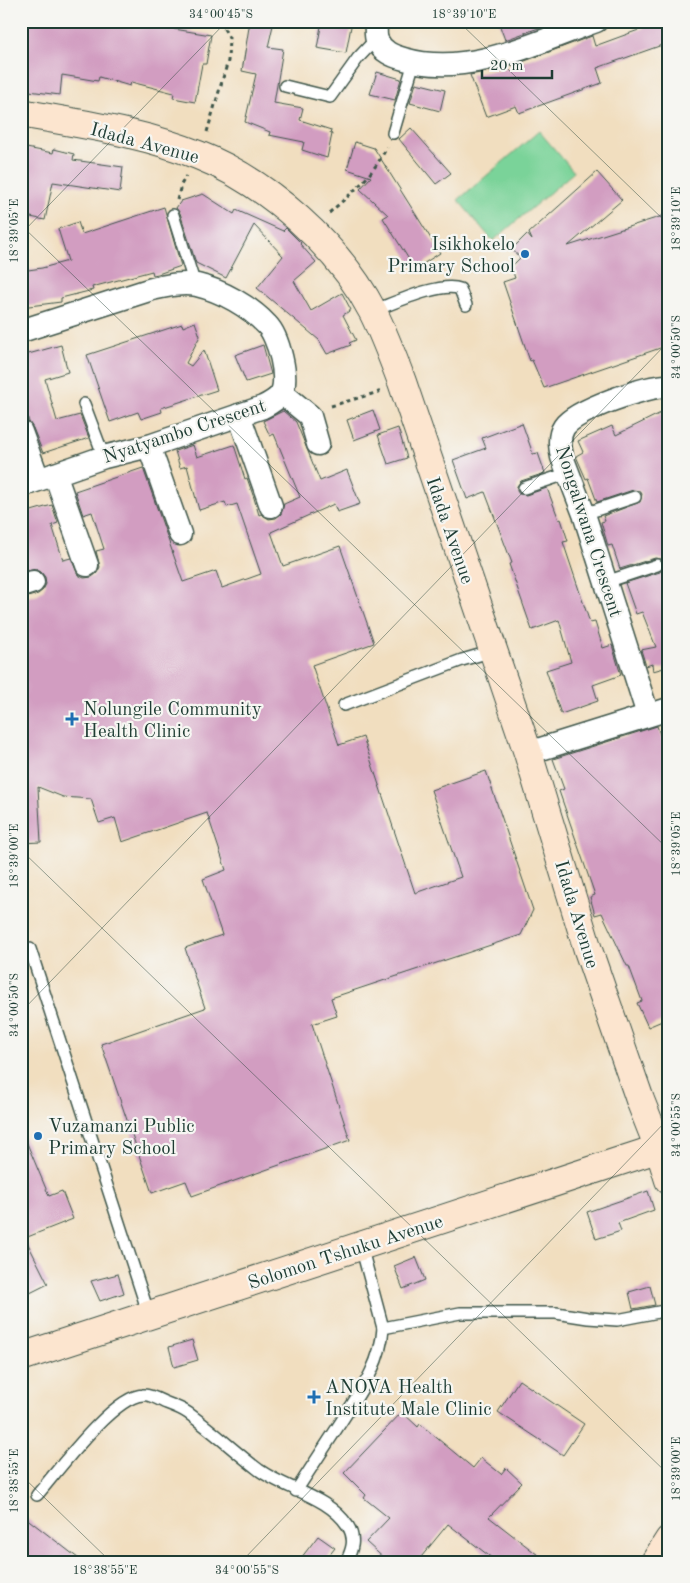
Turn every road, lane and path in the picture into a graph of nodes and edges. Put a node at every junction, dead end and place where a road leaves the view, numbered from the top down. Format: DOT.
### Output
graph roads {
  1 [pos="220,21"];
  2 [pos="582,23"];
  3 [pos="376,30"];
  4 [pos="414,62"];
  5 [pos="285,86"];
  6 [pos="21,112"];
  7 [pos="393,133"];
  8 [pos="198,155"];
  9 [pos="173,215"];
  10 [pos="310,230"];
  11 [pos="195,285"];
  12 [pos="466,305"];
  13 [pos="372,311"];
  14 [pos="21,331"];
  15 [pos="376,383"];
  16 [pos="669,386"];
  17 [pos="282,393"];
  18 [pos="84,404"];
  19 [pos="239,415"];
  20 [pos="310,416"];
  21 [pos="21,432"];
  22 [pos="318,444"];
  23 [pos="149,446"];
  24 [pos="104,457"];
  25 [pos="569,473"];
  26 [pos="38,480"];
  27 [pos="524,488"];
  28 [pos="635,497"];
  29 [pos="271,506"];
  30 [pos="584,514"];
  31 [pos="180,534"];
  32 [pos="87,565"];
  33 [pos="657,565"];
  34 [pos="606,582"];
  35 [pos="493,651"];
  36 [pos="344,705"];
  37 [pos="658,712"];
  38 [pos="528,754"];
  39 [pos="30,949"];
  40 [pos="664,1147"];
  41 [pos="669,1180"];
  42 [pos="361,1246"];
  43 [pos="669,1310"];
  44 [pos="149,1315"];
  45 [pos="383,1328"];
  46 [pos="21,1357"];
  47 [pos="296,1490"];
  48 [pos="37,1495"];
  49 [pos="669,1540"];
  50 [pos="346,1562"];
  51 [pos="655,1562"];
  1 -- 8 [label="path"];
  2 -- 4 [label="street"];
  3 -- 4 [label="street"];
  3 -- 5 [label="lane"];
  4 -- 7 [label="lane"];
  6 -- 8 [label="street, Idada Avenue"];
  7 -- 10 [label="path"];
  8 -- 9 [label="path"];
  8 -- 10 [label="street, Idada Avenue"];
  9 -- 11 [label="lane"];
  10 -- 13 [label="street, Idada Avenue"];
  11 -- 14 [label="street, Nyatyambo Crescent"];
  11 -- 17 [label="street, Nyatyambo Crescent"];
  12 -- 13 [label="lane"];
  13 -- 35 [label="street, Idada Avenue"];
  15 -- 20 [label="path"];
  16 -- 25 [label="street, Nongalwana Crescent"];
  17 -- 19 [label="street, Nyatyambo Crescent"];
  17 -- 20 [label="street"];
  18 -- 24 [label="lane"];
  19 -- 23 [label="street, Nyatyambo Crescent"];
  19 -- 29 [label="street"];
  20 -- 22 [label="street"];
  21 -- 26 [label="street"];
  23 -- 24 [label="street, Nyatyambo Crescent"];
  23 -- 31 [label="street"];
  24 -- 26 [label="street, Nyatyambo Crescent"];
  25 -- 27 [label="lane"];
  25 -- 30 [label="street, Nongalwana Crescent"];
  26 -- 32 [label="street"];
  28 -- 30 [label="lane"];
  30 -- 34 [label="street, Nongalwana Crescent"];
  33 -- 34 [label="lane"];
  34 -- 37 [label="street, Nongalwana Crescent"];
  35 -- 36 [label="lane"];
  35 -- 38 [label="street, Idada Avenue"];
  37 -- 38 [label="street"];
  38 -- 40 [label="street, Idada Avenue"];
  39 -- 44 [label="lane"];
  40 -- 41 [label="street, Idada Avenue"];
  40 -- 42 [label="street, Solomon Tshuku Avenue"];
  42 -- 44 [label="street, Solomon Tshuku Avenue"];
  42 -- 45 [label="lane"];
  43 -- 45 [label="lane"];
  44 -- 46 [label="street, Solomon Tshuku Avenue"];
  45 -- 47 [label="lane"];
  47 -- 48 [label="lane"];
  47 -- 50 [label="lane"];
  49 -- 51 [label="street"];
}
